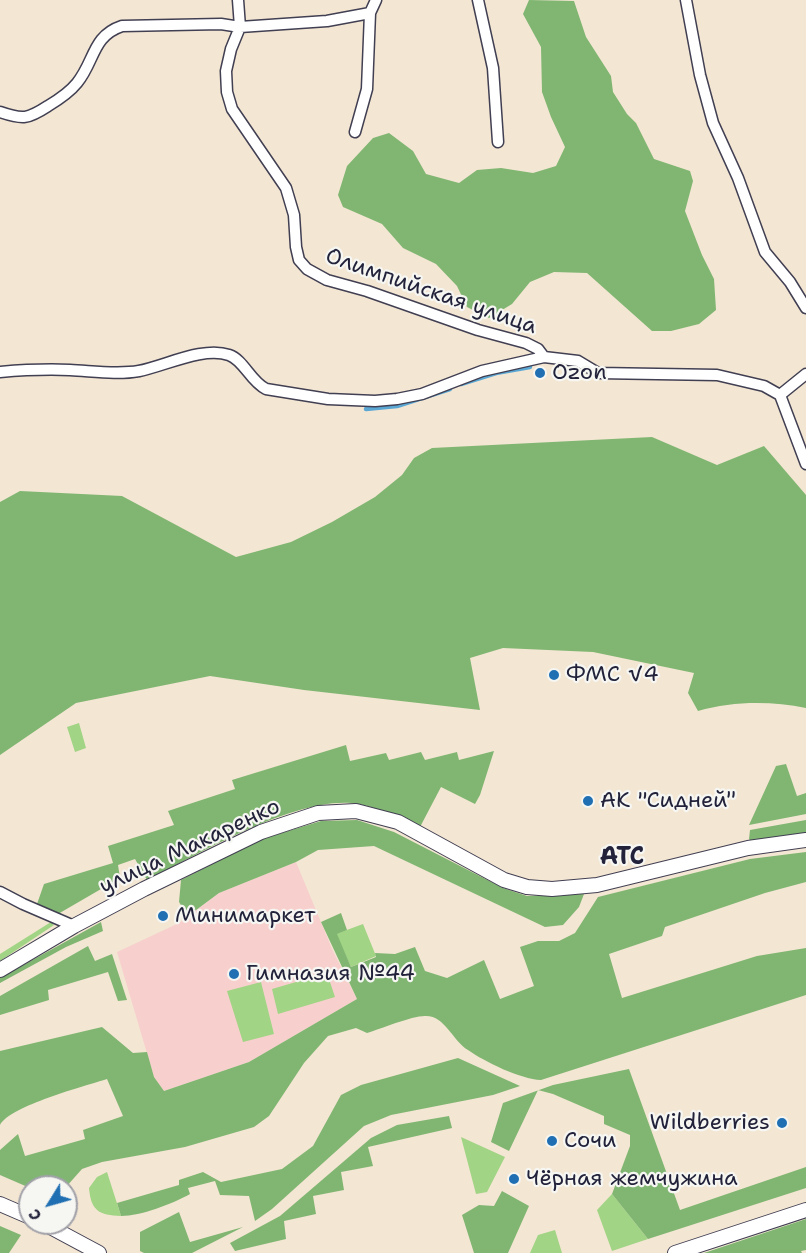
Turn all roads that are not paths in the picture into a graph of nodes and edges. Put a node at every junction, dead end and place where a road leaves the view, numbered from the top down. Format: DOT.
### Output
graph roads {
  1 [pos="238,0"];
  2 [pos="376,0"];
  3 [pos="478,0"];
  4 [pos="686,0"];
  5 [pos="370,13"];
  6 [pos="240,27"];
  7 [pos="0,112"];
  8 [pos="354,132"];
  9 [pos="498,142"];
  10 [pos="806,308"];
  11 [pos="544,357"];
  12 [pos="0,372"];
  13 [pos="806,374"];
  14 [pos="780,395"];
  15 [pos="806,464"];
  16 [pos="806,840"];
  17 [pos="0,892"];
  18 [pos="74,926"];
  19 [pos="0,970"];
  20 [pos="0,1204"];
  21 [pos="806,1210"];
  22 [pos="18,1212"];
  23 [pos="65,1235"];
  24 [pos="99,1253"];
  25 [pos="675,1253"];
  1 -- 6 [label="street, Олимпийская улица"];
  2 -- 5 [label="street"];
  3 -- 9 [label="street"];
  4 -- 10 [label="street"];
  5 -- 6 [label="street"];
  5 -- 8 [label="street"];
  6 -- 7 [label="street"];
  6 -- 11 [label="street, Олимпийская улица"];
  11 -- 12 [label="street, Олимпийская улица"];
  11 -- 14 [label="street, Олимпийская улица"];
  13 -- 14 [label="street"];
  14 -- 15 [label="street"];
  16 -- 18 [label="street, улица Макаренко"];
  17 -- 18 [label="street"];
  18 -- 19 [label="street, улица Макаренко"];
  20 -- 22 [label="street"];
  21 -- 25 [label="street"];
  23 -- 24 [label="street"];
}
